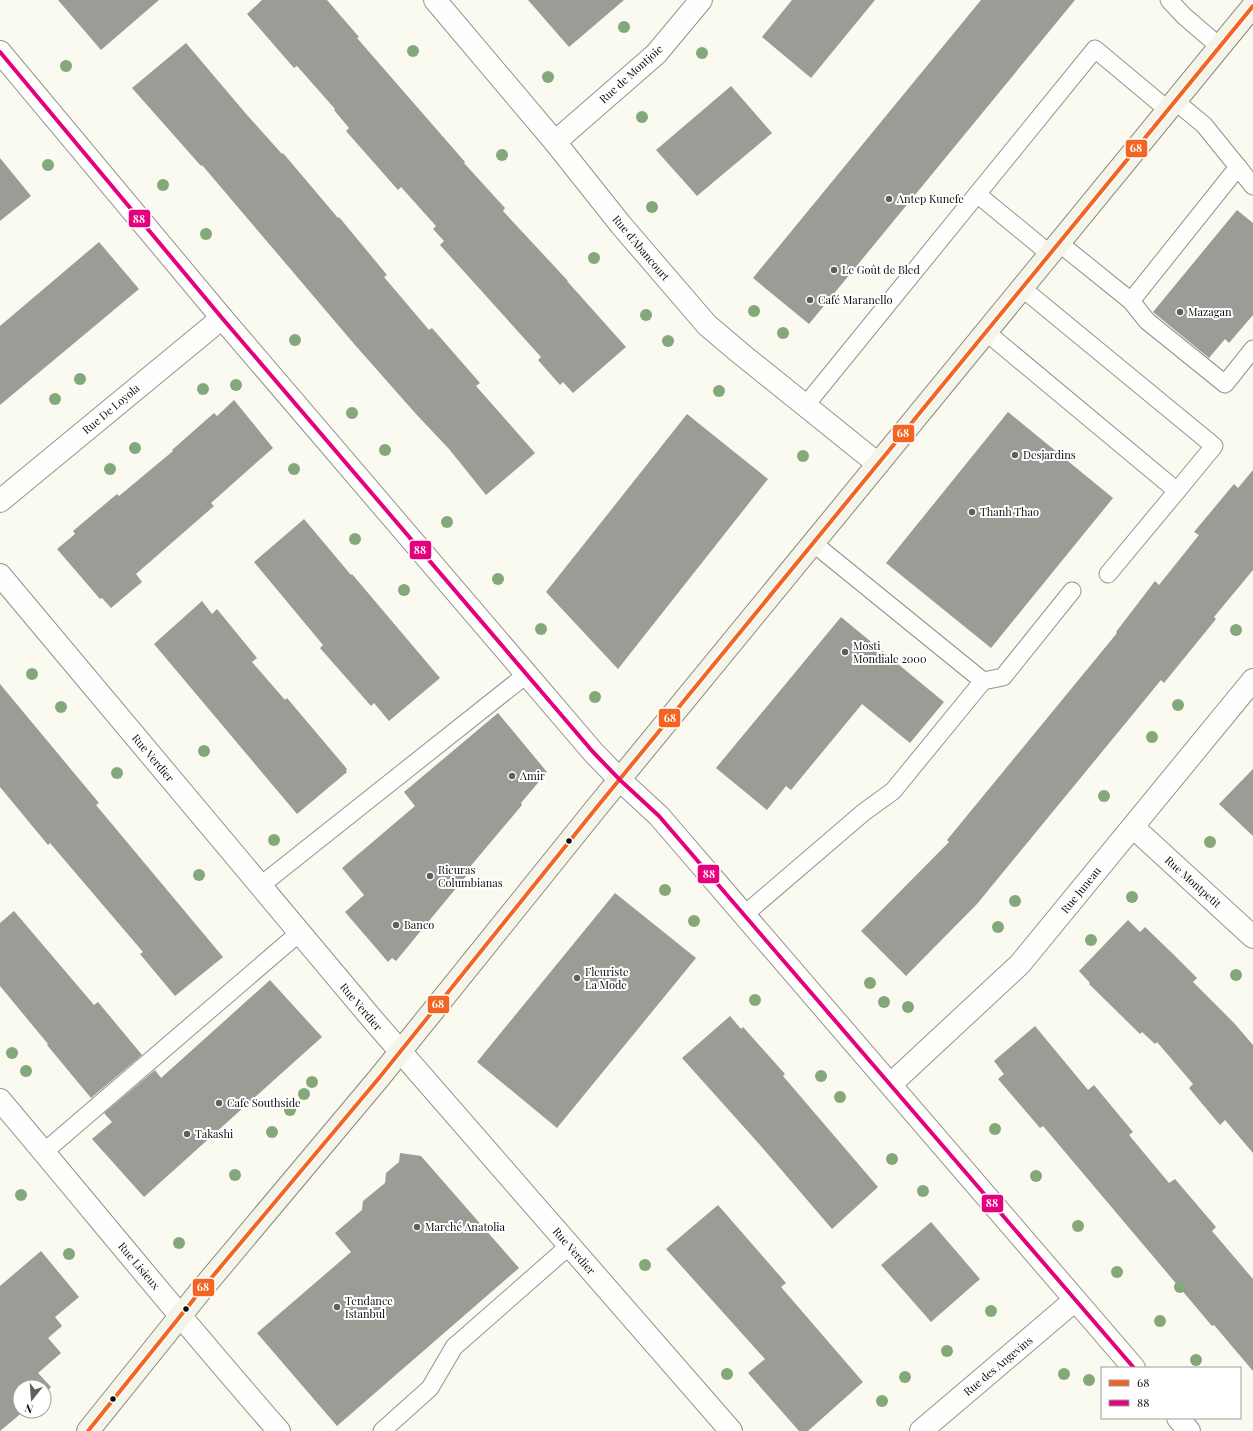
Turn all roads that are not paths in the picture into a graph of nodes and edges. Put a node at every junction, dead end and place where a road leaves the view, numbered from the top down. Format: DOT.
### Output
graph roads {
  1 [pos="435,0"];
  2 [pos="701,0"];
  3 [pos="1169,0"];
  4 [pos="1253,6"];
  5 [pos="1220,47"];
  6 [pos="0,52"];
  7 [pos="1171,106"];
  8 [pos="555,142"];
  9 [pos="1238,167"];
  10 [pos="1253,186"];
  11 [pos="977,194"];
  12 [pos="1054,248"];
  13 [pos="1022,288"];
  14 [pos="1131,301"];
  15 [pos="222,318"];
  16 [pos="986,332"];
  17 [pos="1253,349"];
  18 [pos="805,406"];
  19 [pos="878,464"];
  20 [pos="1177,491"];
  21 [pos="0,502"];
  22 [pos="813,543"];
  23 [pos="1108,574"];
  24 [pos="0,575"];
  25 [pos="1072,591"];
  26 [pos="527,674"];
  27 [pos="1253,680"];
  28 [pos="983,681"];
  29 [pos="620,780"];
  30 [pos="1133,827"];
  31 [pos="260,886"];
  32 [pos="745,914"];
  33 [pos="299,933"];
  34 [pos="1253,937"];
  35 [pos="400,1051"];
  36 [pos="890,1084"];
  37 [pos="0,1100"];
  38 [pos="44,1152"];
  39 [pos="569,1246"];
  40 [pos="1075,1300"];
  41 [pos="181,1317"];
  42 [pos="1133,1367"];
  43 [pos="1179,1419"];
  44 [pos="88,1431"];
  45 [pos="279,1431"];
  46 [pos="382,1431"];
  47 [pos="731,1431"];
  48 [pos="921,1431"];
  49 [pos="1189,1431"];
  1 -- 8 [label="street, Rue d'Abancourt"];
  2 -- 8 [label="street, Rue de Montjoie"];
  3 -- 5 [label="lane"];
  4 -- 5 [label="main road"];
  5 -- 7 [label="main road"];
  6 -- 15 [label="street"];
  7 -- 9 [label="lane"];
  7 -- 11 [label="lane"];
  7 -- 12 [label="main road"];
  8 -- 18 [label="street, Rue d'Abancourt"];
  9 -- 10 [label="lane"];
  9 -- 14 [label="lane"];
  11 -- 12 [label="lane"];
  11 -- 18 [label="lane"];
  12 -- 13 [label="main road"];
  12 -- 14 [label="lane"];
  13 -- 16 [label="main road"];
  13 -- 20 [label="lane"];
  14 -- 17 [label="lane"];
  15 -- 21 [label="street, Rue De Loyola"];
  15 -- 26 [label="street"];
  16 -- 19 [label="main road"];
  16 -- 20 [label="lane"];
  18 -- 19 [label="street, Rue d'Abancourt"];
  19 -- 22 [label="main road"];
  20 -- 23 [label="lane"];
  22 -- 28 [label="lane"];
  22 -- 29 [label="main road"];
  24 -- 31 [label="street, Rue Verdier"];
  25 -- 28 [label="lane"];
  26 -- 29 [label="street"];
  26 -- 31 [label="lane"];
  27 -- 30 [label="street, Rue Juneau"];
  28 -- 32 [label="lane"];
  29 -- 32 [label="street"];
  29 -- 35 [label="main road"];
  30 -- 34 [label="street, Rue Montpetit"];
  30 -- 36 [label="street, Rue Juneau"];
  31 -- 33 [label="street, Rue Verdier"];
  32 -- 36 [label="street"];
  33 -- 35 [label="street, Rue Verdier"];
  33 -- 38 [label="lane"];
  35 -- 39 [label="street, Rue Verdier"];
  35 -- 41 [label="main road"];
  36 -- 40 [label="street"];
  37 -- 38 [label="street, Rue Lisieux"];
  38 -- 41 [label="street, Rue Lisieux"];
  39 -- 46 [label="lane"];
  39 -- 47 [label="street, Rue Verdier"];
  40 -- 42 [label="street"];
  40 -- 48 [label="street, Rue des Angevins"];
  41 -- 44 [label="main road"];
  41 -- 45 [label="street, Rue Lisieux"];
  43 -- 49 [label="street"];
}
